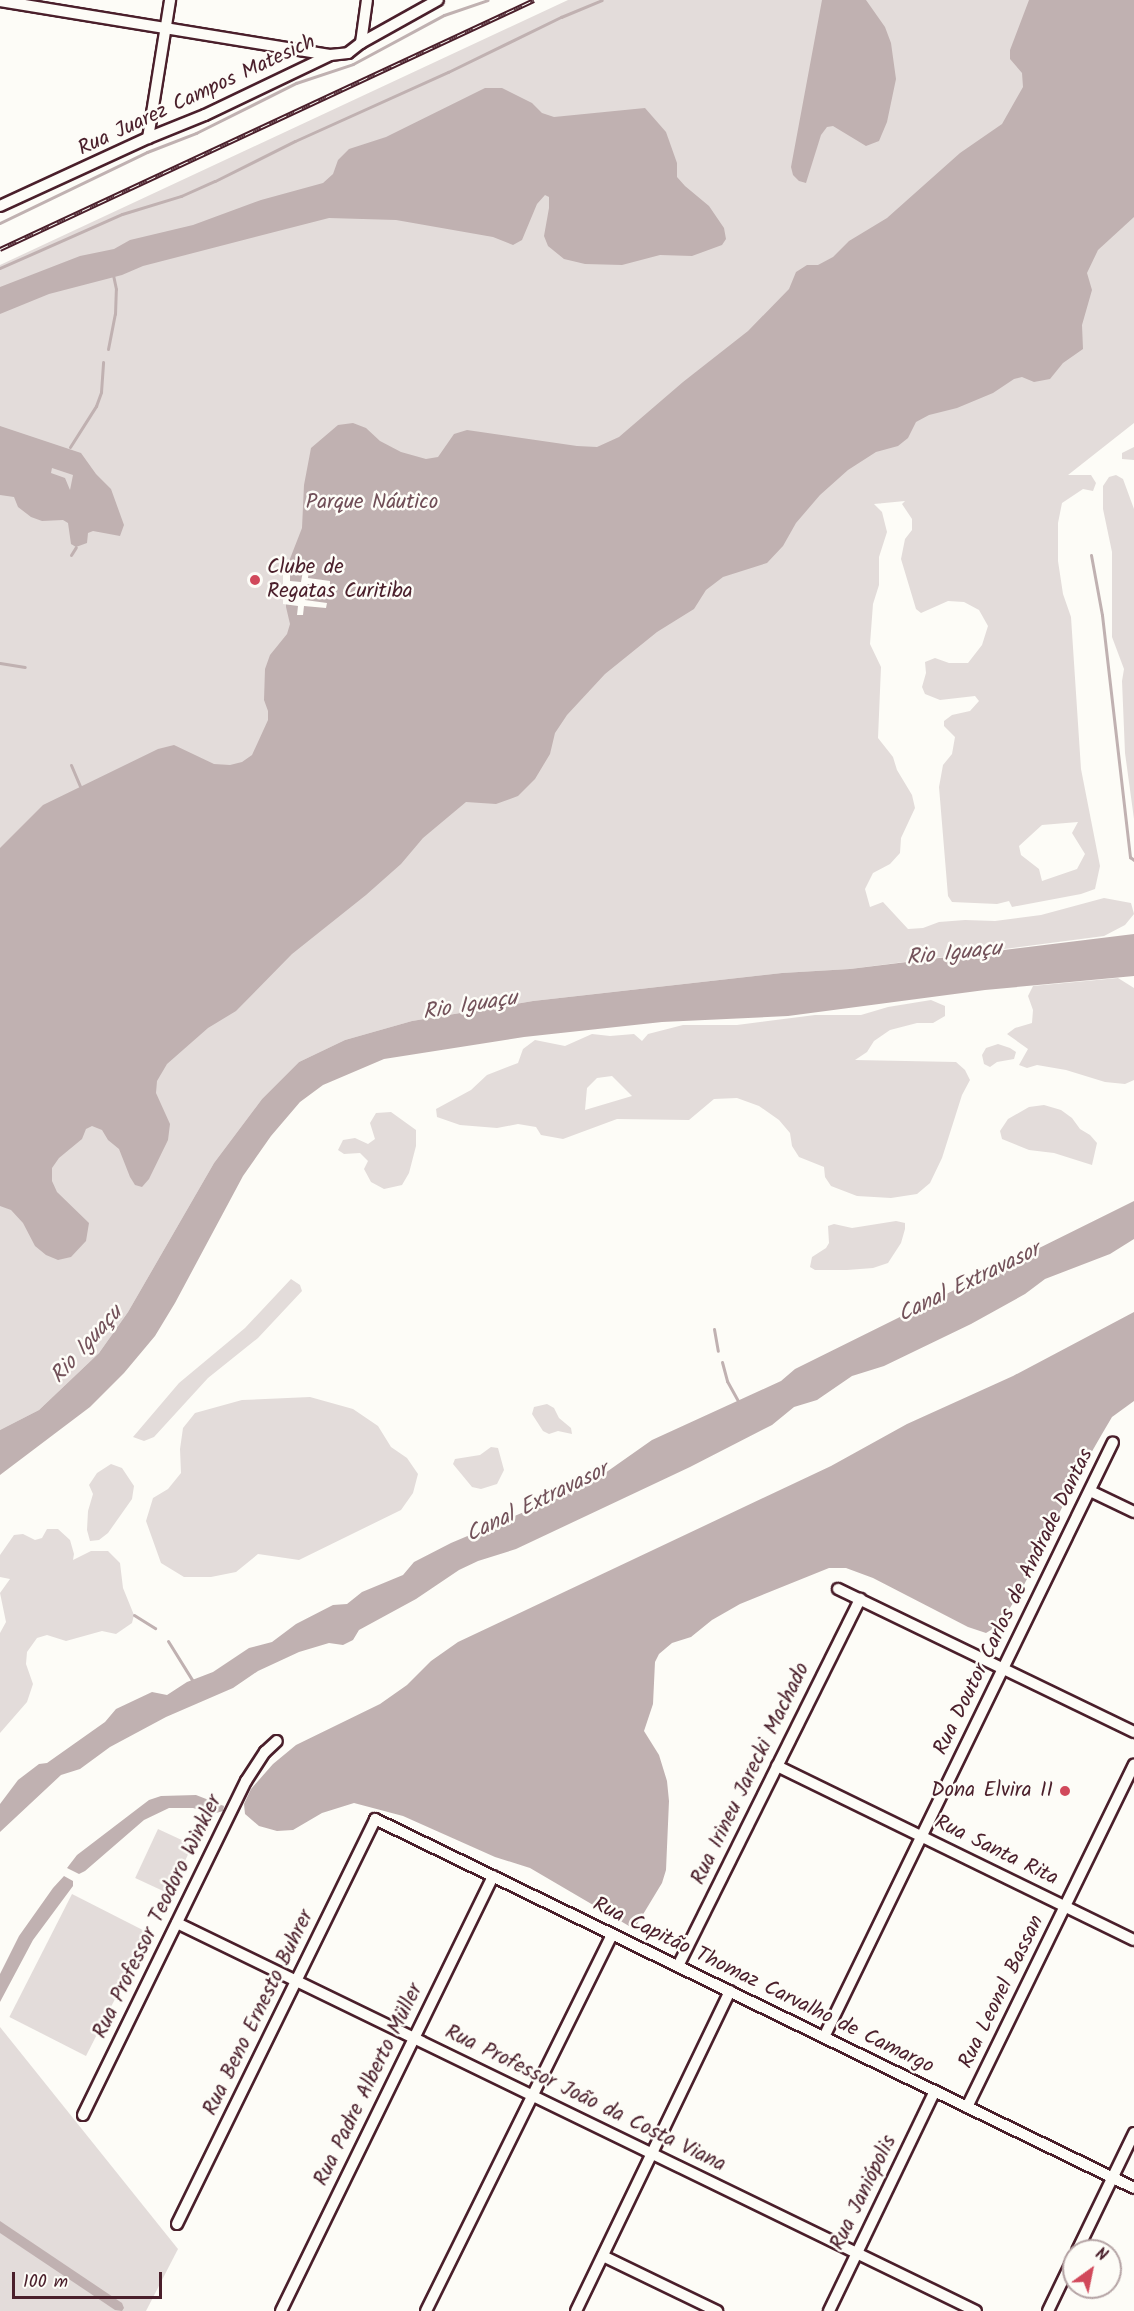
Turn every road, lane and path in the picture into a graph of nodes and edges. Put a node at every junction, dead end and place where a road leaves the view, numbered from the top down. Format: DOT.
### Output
graph roads {
  1 [pos="170,0"];
  2 [pos="368,0"];
  3 [pos="438,0"];
  4 [pos="0,1"];
  5 [pos="166,28"];
  6 [pos="361,43"];
  7 [pos="330,55"];
  8 [pos="148,138"];
  9 [pos="0,206"];
  10 [pos="1113,1442"];
  11 [pos="1090,1491"];
  12 [pos="1134,1512"];
  13 [pos="838,1589"];
  14 [pos="860,1599"];
  15 [pos="1004,1668"];
  16 [pos="1134,1732"];
  17 [pos="277,1741"];
  18 [pos="1134,1764"];
  19 [pos="777,1766"];
  20 [pos="375,1819"];
  21 [pos="922,1837"];
  22 [pos="493,1876"];
  23 [pos="1065,1906"];
  24 [pos="177,1923"];
  25 [pos="612,1934"];
  26 [pos="1134,1940"];
  27 [pos="678,1966"];
  28 [pos="296,1981"];
  29 [pos="730,1991"];
  30 [pos="824,2037"];
  31 [pos="414,2038"];
  32 [pos="935,2091"];
  33 [pos="532,2095"];
  34 [pos="967,2107"];
  35 [pos="83,2115"];
  36 [pos="1134,2133"];
  37 [pos="652,2153"];
  38 [pos="1113,2178"];
  39 [pos="1134,2188"];
  40 [pos="177,2224"];
  41 [pos="1083,2239"];
  42 [pos="857,2253"];
  43 [pos="603,2256"];
  44 [pos="1062,2282"];
  45 [pos="281,2311"];
  46 [pos="426,2311"];
  47 [pos="576,2311"];
  48 [pos="717,2311"];
  49 [pos="829,2311"];
  50 [pos="976,2311"];
  51 [pos="1048,2311"];
  1 -- 5 [label="street"];
  2 -- 6 [label="street"];
  3 -- 6 [label="street, Rua Juarez Campos Matesich"];
  4 -- 5 [label="street"];
  5 -- 7 [label="street"];
  5 -- 8 [label="street"];
  6 -- 7 [label="street, Rua Juarez Campos Matesich"];
  7 -- 8 [label="street, Rua Juarez Campos Matesich"];
  8 -- 9 [label="street, Rua Juarez Campos Matesich"];
  10 -- 11 [label="street, Rua Doutor Carlos de Andrade Dantas"];
  11 -- 12 [label="street"];
  11 -- 15 [label="street, Rua Doutor Carlos de Andrade Dantas"];
  13 -- 14 [label="street"];
  14 -- 15 [label="street"];
  14 -- 19 [label="street, Rua Irineu Jarecki Machado"];
  15 -- 16 [label="street"];
  15 -- 21 [label="street, Rua Doutor Carlos de Andrade Dantas"];
  17 -- 24 [label="street, Rua Professor Teodoro Winkler"];
  18 -- 23 [label="street, Rua Leonel Bassan"];
  19 -- 21 [label="street, Rua Santa Rita"];
  19 -- 27 [label="street, Rua Irineu Jarecki Machado"];
  20 -- 22 [label="street, Rua Capitão Thomaz Carvalho de Camargo"];
  20 -- 28 [label="street, Rua Beno Ernesto Buhrer"];
  21 -- 23 [label="street, Rua Santa Rita"];
  21 -- 30 [label="street, Rua Doutor Carlos de Andrade Dantas"];
  22 -- 25 [label="street, Rua Capitão Thomaz Carvalho de Camargo"];
  22 -- 31 [label="street, Rua Padre Alberto Müller"];
  23 -- 26 [label="street, Rua Santa Rita"];
  23 -- 34 [label="street, Rua Leonel Bassan"];
  24 -- 28 [label="street, Rua Professor João da Costa Viana"];
  24 -- 35 [label="street, Rua Professor Teodoro Winkler"];
  25 -- 27 [label="street, Rua Capitão Thomaz Carvalho de Camargo"];
  25 -- 33 [label="street"];
  27 -- 29 [label="street, Rua Capitão Thomaz Carvalho de Camargo"];
  28 -- 31 [label="street, Rua Professor João da Costa Viana"];
  28 -- 40 [label="street, Rua Beno Ernesto Buhrer"];
  29 -- 30 [label="street, Rua Capitão Thomaz Carvalho de Camargo"];
  29 -- 37 [label="street"];
  30 -- 32 [label="street, Rua Capitão Thomaz Carvalho de Camargo"];
  31 -- 33 [label="street, Rua Professor João da Costa Viana"];
  31 -- 45 [label="street, Rua Padre Alberto Müller"];
  32 -- 34 [label="street, Rua Capitão Thomaz Carvalho de Camargo"];
  32 -- 42 [label="street, Rua Janiópolis"];
  33 -- 37 [label="street, Rua Professor João da Costa Viana"];
  33 -- 46 [label="street"];
  34 -- 38 [label="street, Rua Capitão Thomaz Carvalho de Camargo"];
  36 -- 38 [label="street"];
  37 -- 42 [label="street, Rua Professor João da Costa Viana"];
  37 -- 43 [label="street"];
  38 -- 39 [label="street, Rua Capitão Thomaz Carvalho de Camargo"];
  38 -- 41 [label="street"];
  42 -- 49 [label="street, Rua Janiópolis"];
  42 -- 50 [label="street, Rua Professor João da Costa Viana"];
  43 -- 47 [label="street"];
  43 -- 48 [label="street"];
  44 -- 51 [label="street"];
}
